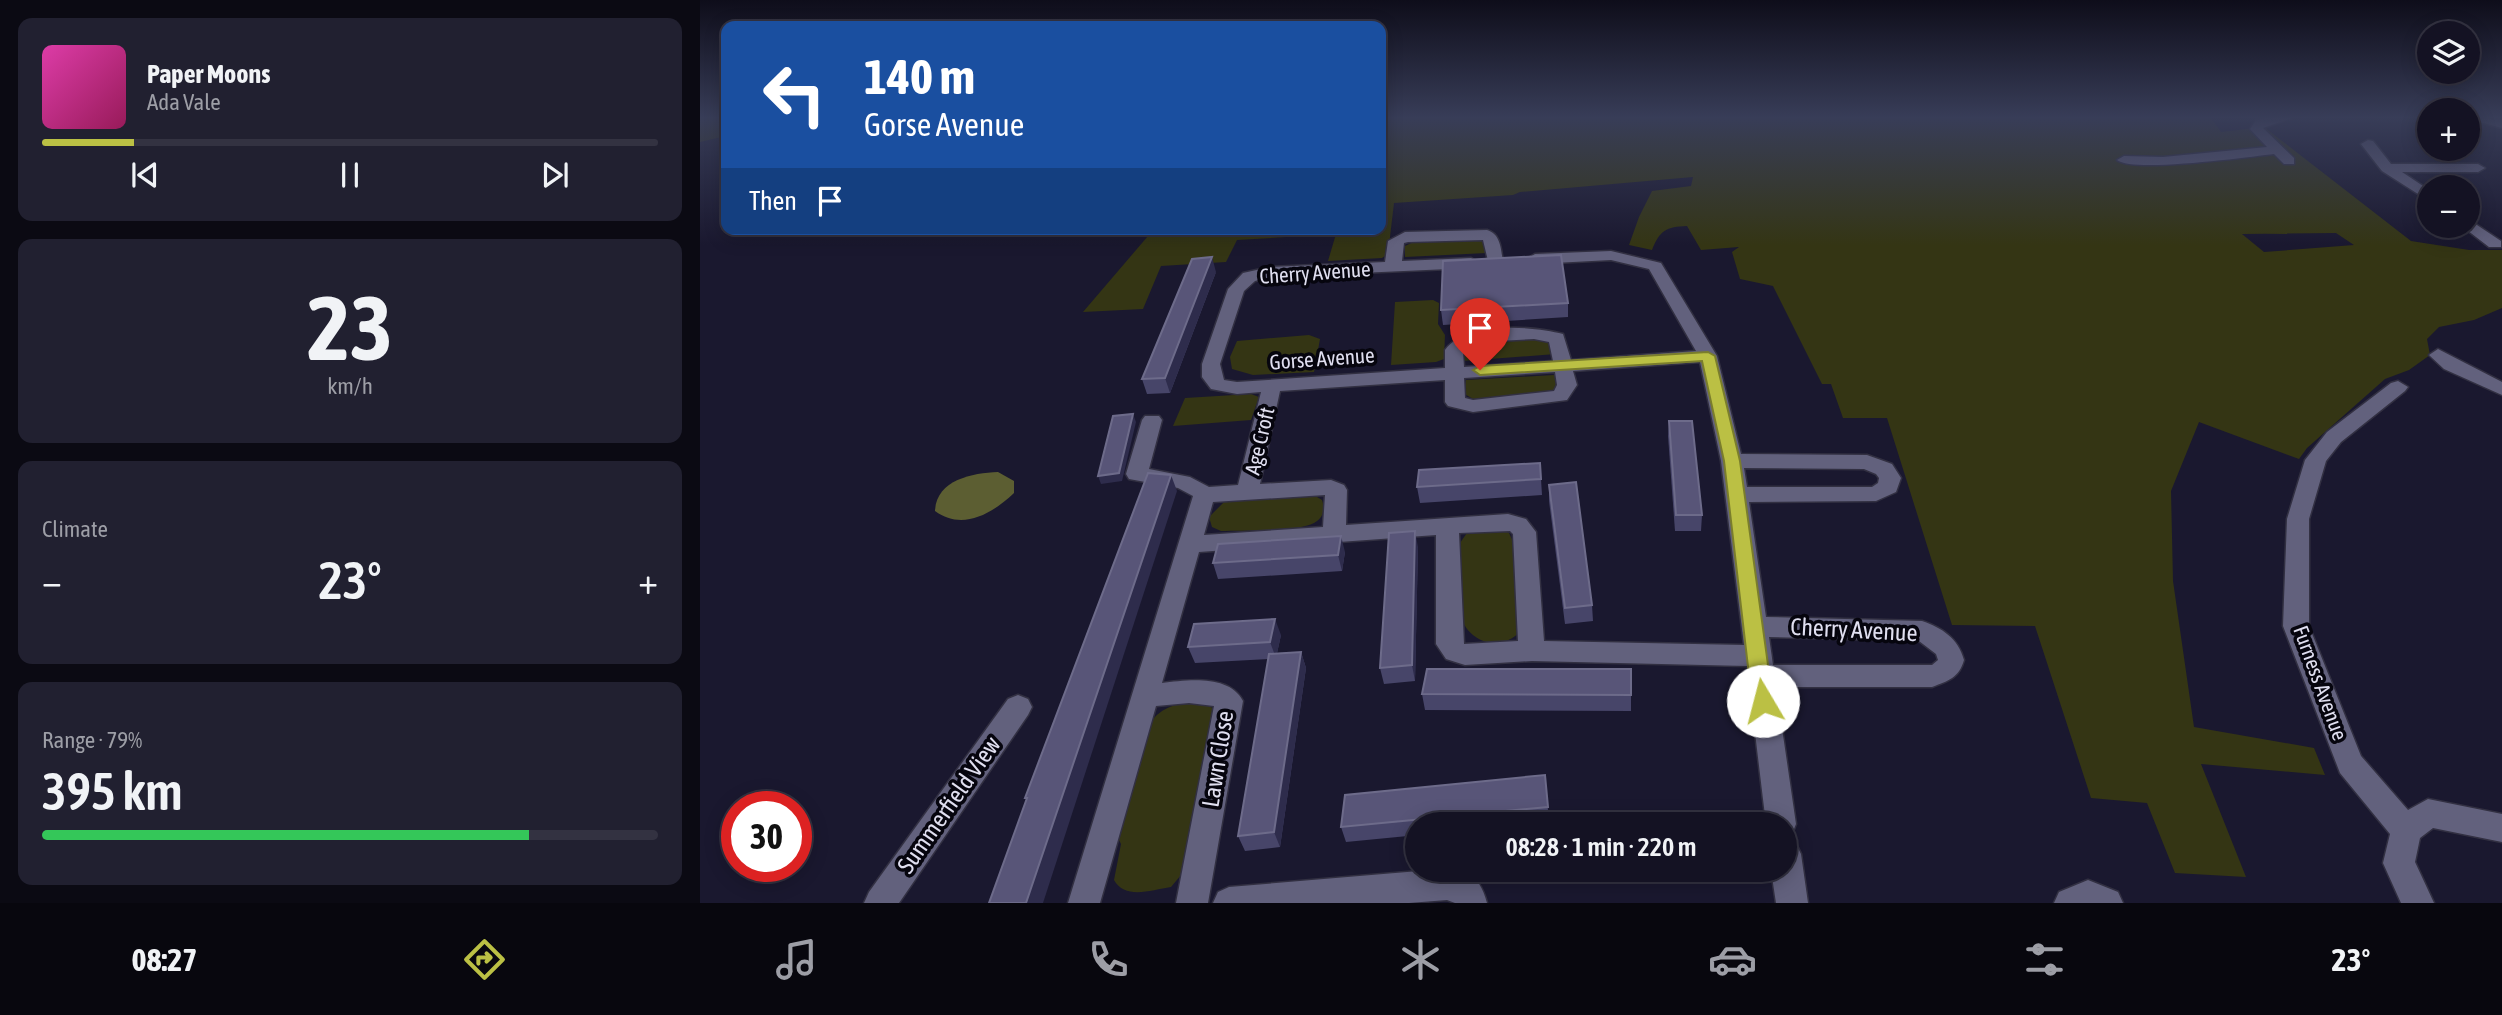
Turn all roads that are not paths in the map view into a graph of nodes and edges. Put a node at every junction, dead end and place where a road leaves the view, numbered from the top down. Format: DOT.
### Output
graph roads {
  1 [pos="2129,160"];
  2 [pos="2172,160"];
  3 [pos="2381,160"];
  4 [pos="2387,168"];
  5 [pos="2478,168"];
  6 [pos="2417,189"];
  7 [pos="1495,261"];
  8 [pos="1393,267"];
  9 [pos="2438,355"];
  10 [pos="1708,356"];
  11 [pos="1210,364"];
  12 [pos="1562,365"];
  13 [pos="1453,372"];
  14 [pos="1272,386"];
  15 [pos="2398,387"];
  16 [pos="2502,388"];
  17 [pos="1152,420"];
  18 [pos="1732,461"];
  19 [pos="1248,491"];
  20 [pos="1204,495"];
  21 [pos="1735,495"];
  22 [pos="1447,526"];
  23 [pos="1335,532"];
  24 [pos="1189,544"];
  25 [pos="1753,627"];
  26 [pos="1532,651"];
  27 [pos="1758,666"];
  28 [pos="1145,696"];
  29 [pos="1018,707"];
  30 [pos="1779,812"];
  31 [pos="2417,822"];
  32 [pos="2502,828"];
  33 [pos="1789,882"];
  34 [pos="1287,901"];
  35 [pos="880,903"];
  36 [pos="1084,903"];
  37 [pos="1192,903"];
  38 [pos="1229,903"];
  39 [pos="1471,903"];
  40 [pos="1792,903"];
  41 [pos="2070,903"];
  42 [pos="2107,903"];
  43 [pos="2418,903"];
  1 -- 2 [label="street"];
  3 -- 4 [label="street"];
  4 -- 5 [label="street"];
  4 -- 6 [label="street"];
  7 -- 8 [label="street, Cherry Avenue"];
  7 -- 8 [label="street, Cherry Avenue"];
  7 -- 10 [label="street, Cherry Avenue"];
  8 -- 11 [label="street, Cherry Avenue"];
  9 -- 16 [label="street"];
  10 -- 12 [label="street, Gorse Avenue"];
  10 -- 18 [label="street, Cherry Avenue"];
  11 -- 14 [label="street, Gorse Avenue"];
  12 -- 13 [label="street, Gorse Avenue"];
  12 -- 13 [label="street"];
  12 -- 13 [label="street"];
  13 -- 14 [label="street, Gorse Avenue"];
  14 -- 19 [label="street, Age Croft"];
  15 -- 31 [label="street, Furness Avenue"];
  17 -- 20 [label="street"];
  18 -- 21 [label="street, Cherry Avenue"];
  18 -- 21 [label="street"];
  19 -- 20 [label="street"];
  19 -- 23 [label="street, Age Croft"];
  20 -- 24 [label="street"];
  21 -- 25 [label="street, Cherry Avenue"];
  22 -- 23 [label="street"];
  22 -- 26 [label="street"];
  22 -- 26 [label="street"];
  23 -- 24 [label="street"];
  24 -- 28 [label="street"];
  25 -- 27 [label="street, Cherry Avenue"];
  25 -- 27 [label="street, Cherry Avenue"];
  26 -- 27 [label="street"];
  27 -- 30 [label="street, Cherry Avenue"];
  28 -- 36 [label="street"];
  28 -- 37 [label="street, Lawn Close"];
  29 -- 35 [label="street, Summerfield View"];
  31 -- 32 [label="street"];
  31 -- 43 [label="street"];
  33 -- 40 [label="street"];
  34 -- 38 [label="street"];
  34 -- 39 [label="street"];
  41 -- 42 [label="street"];
}
